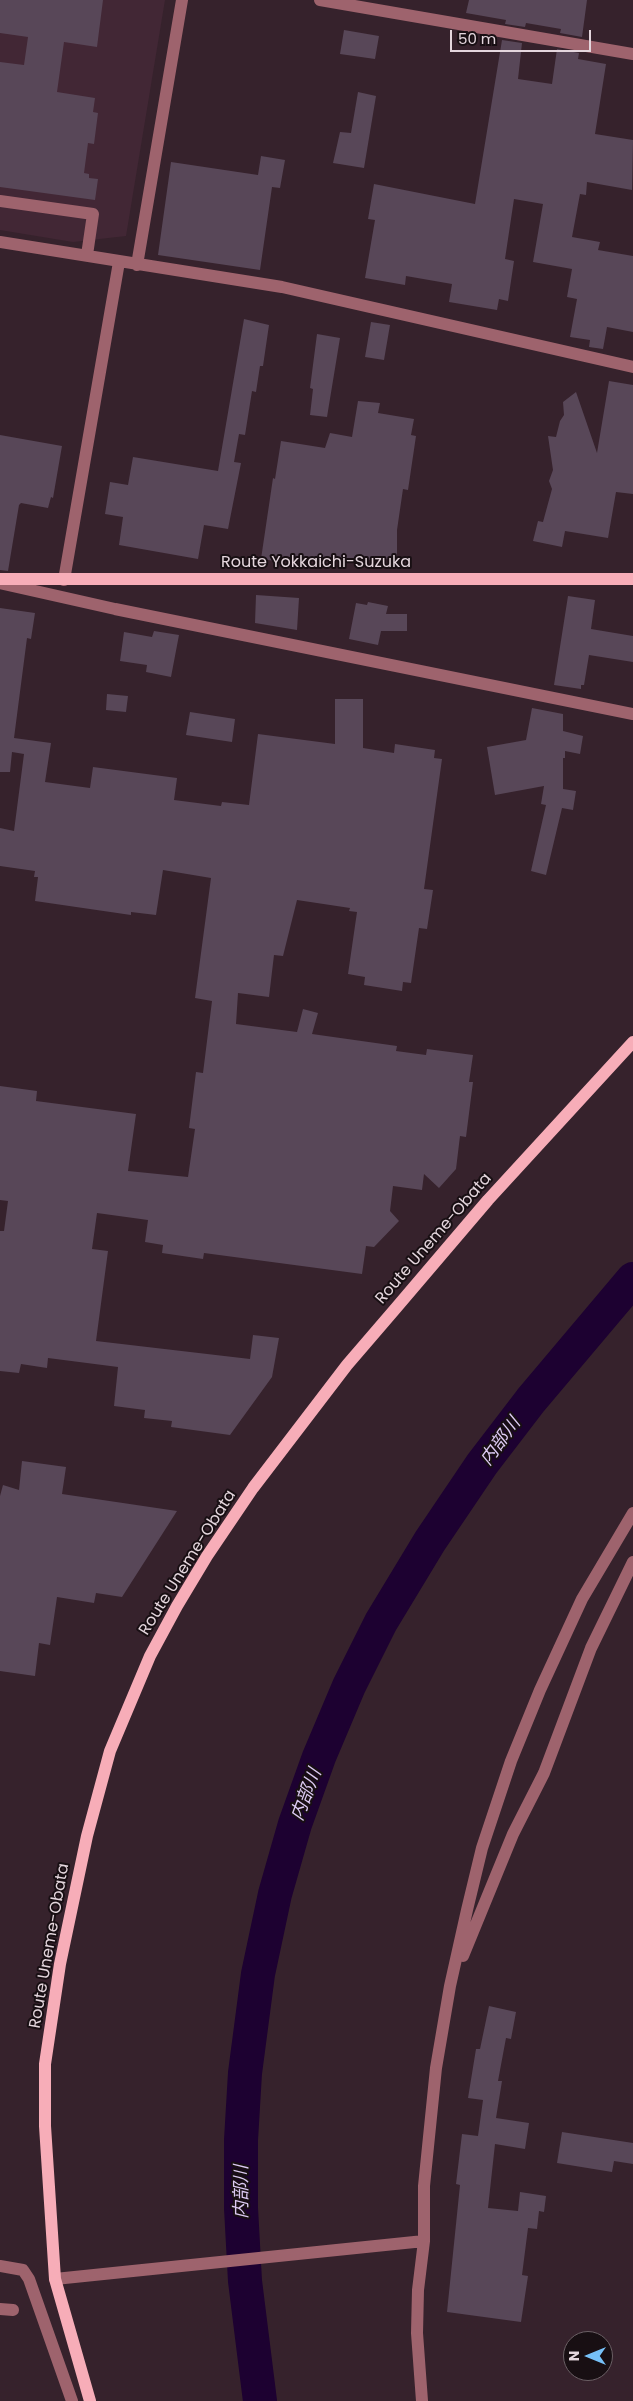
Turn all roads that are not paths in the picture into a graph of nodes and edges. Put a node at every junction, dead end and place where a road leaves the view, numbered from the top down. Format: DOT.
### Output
graph roads {
  1 [pos="182,0"];
  2 [pos="320,0"];
  3 [pos="633,54"];
  4 [pos="0,201"];
  5 [pos="0,242"];
  6 [pos="87,254"];
  7 [pos="119,262"];
  8 [pos="137,265"];
  9 [pos="633,367"];
  10 [pos="0,578"];
  11 [pos="633,579"];
  12 [pos="64,580"];
  13 [pos="0,583"];
  14 [pos="633,714"];
  15 [pos="633,1042"];
  16 [pos="633,1513"];
  17 [pos="633,1562"];
  18 [pos="450,1986"];
  19 [pos="418,2241"];
  20 [pos="0,2266"];
  21 [pos="55,2279"];
  22 [pos="72,2401"];
  23 [pos="90,2401"];
  24 [pos="422,2401"];
  1 -- 8 [label="street"];
  2 -- 3 [label="street"];
  4 -- 6 [label="street"];
  5 -- 6 [label="street"];
  6 -- 7 [label="street"];
  7 -- 8 [label="street"];
  7 -- 12 [label="street"];
  8 -- 9 [label="street"];
  10 -- 12 [label="main road, Route Yokkaichi-Suzuka"];
  11 -- 12 [label="main road, Route Yokkaichi-Suzuka"];
  13 -- 14 [label="street"];
  15 -- 21 [label="main road, Route Uneme-Obata"];
  16 -- 18 [label="street"];
  17 -- 18 [label="street"];
  18 -- 19 [label="street"];
  19 -- 21 [label="street"];
  19 -- 24 [label="street"];
  20 -- 22 [label="street"];
  21 -- 23 [label="main road, Route Uneme-Obata"];
}
